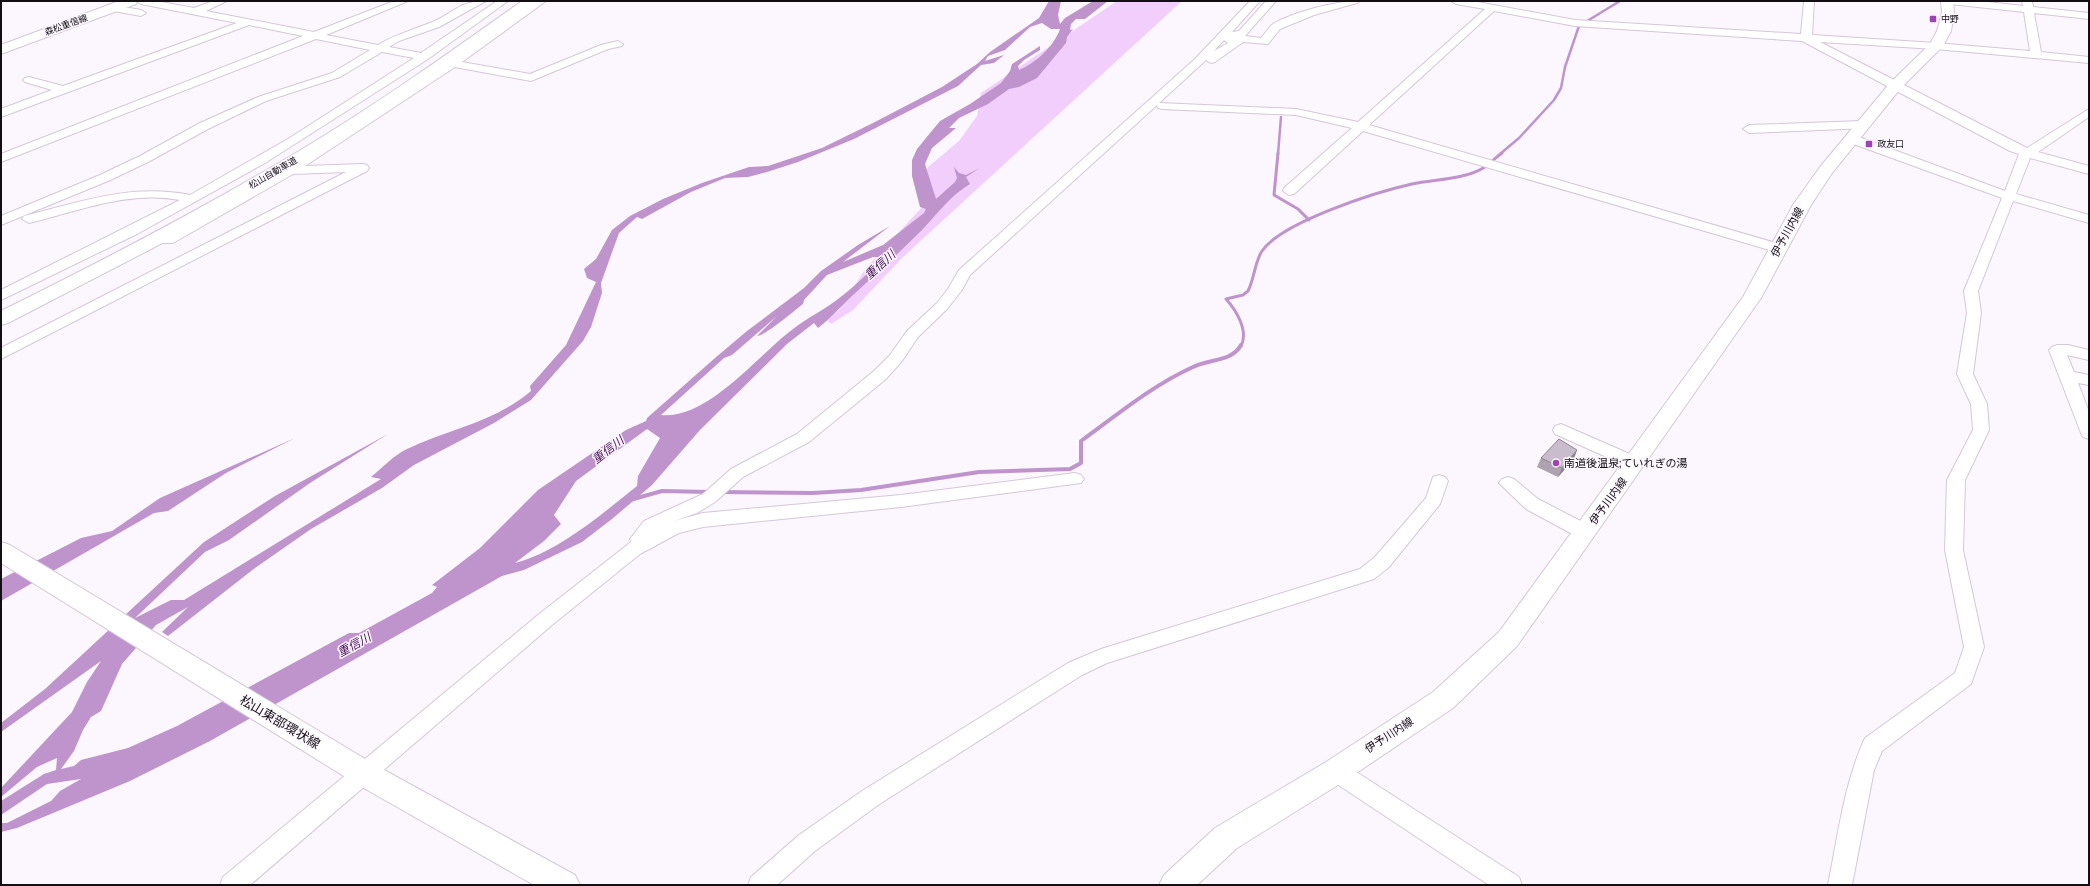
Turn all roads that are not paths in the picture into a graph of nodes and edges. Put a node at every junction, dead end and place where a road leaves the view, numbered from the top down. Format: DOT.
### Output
graph roads {
  1 [pos="131,1"];
  2 [pos="141,1"];
  3 [pos="222,1"];
  4 [pos="403,1"];
  5 [pos="481,1"];
  6 [pos="503,1"];
  7 [pos="515,1"];
  8 [pos="530,1"];
  9 [pos="541,1"];
  10 [pos="1255,1"];
  11 [pos="1271,1"];
  12 [pos="1354,1"];
  13 [pos="1456,1"];
  14 [pos="1809,1"];
  15 [pos="1947,1"];
  16 [pos="1950,1"];
  17 [pos="2029,5"];
  18 [pos="112,8"];
  19 [pos="1492,8"];
  20 [pos="194,12"];
  21 [pos="141,13"];
  22 [pos="2089,16"];
  23 [pos="246,23"];
  24 [pos="313,37"];
  25 [pos="1806,38"];
  26 [pos="618,44"];
  27 [pos="1936,46"];
  28 [pos="379,49"];
  29 [pos="1,50"];
  30 [pos="1217,54"];
  31 [pos="2036,55"];
  32 [pos="424,58"];
  33 [pos="2089,60"];
  34 [pos="455,64"];
  35 [pos="1198,68"];
  36 [pos="29,80"];
  37 [pos="1895,86"];
  38 [pos="64,90"];
  39 [pos="1162,106"];
  40 [pos="2089,112"];
  41 [pos="1,113"];
  42 [pos="1360,126"];
  43 [pos="1749,129"];
  44 [pos="1857,132"];
  45 [pos="2026,152"];
  46 [pos="1,158"];
  47 [pos="2089,170"];
  48 [pos="290,172"];
  49 [pos="1289,191"];
  50 [pos="2007,196"];
  51 [pos="191,199"];
  52 [pos="2089,219"];
  53 [pos="3,220"];
  54 [pos="1778,248"];
  55 [pos="1,296"];
  56 [pos="942,306"];
  57 [pos="1,307"];
  58 [pos="1,319"];
  59 [pos="1,325"];
  60 [pos="1,354"];
  61 [pos="2089,355"];
  62 [pos="2066,376"];
  63 [pos="2089,380"];
  64 [pos="2087,426"];
  65 [pos="1561,430"];
  66 [pos="1635,463"];
  67 [pos="1075,479"];
  68 [pos="1439,481"];
  69 [pos="1508,483"];
  70 [pos="1585,532"];
  71 [pos="633,549"];
  72 [pos="1,551"];
  73 [pos="1336,771"];
  74 [pos="363,772"];
  75 [pos="232,885"];
  76 [pos="564,885"];
  77 [pos="760,885"];
  78 [pos="1175,885"];
  79 [pos="1510,885"];
  80 [pos="1840,885"];
  1 -- 18 [label="main road, 森松重信線"];
  2 -- 20 [label="street"];
  3 -- 20 [label="street"];
  4 -- 24 [label="street"];
  5 -- 28 [label="street"];
  6 -- 32 [label="street"];
  7 -- 57 [label="main road, 松山自動車道"];
  8 -- 58 [label="main road, 松山自動車道"];
  9 -- 34 [label="street"];
  10 -- 35 [label="street"];
  11 -- 30 [label="street"];
  12 -- 30 [label="street"];
  13 -- 19 [label="street"];
  14 -- 25 [label="street"];
  15 -- 27 [label="main road, 伊予川内線"];
  16 -- 17 [label="street"];
  17 -- 22 [label="street"];
  17 -- 31 [label="street"];
  18 -- 21 [label="street"];
  18 -- 29 [label="main road, 森松重信線"];
  19 -- 25 [label="street"];
  19 -- 42 [label="street"];
  20 -- 23 [label="street"];
  23 -- 24 [label="street"];
  23 -- 38 [label="street"];
  24 -- 28 [label="street"];
  24 -- 46 [label="street"];
  25 -- 27 [label="street"];
  25 -- 37 [label="street"];
  26 -- 34 [label="street"];
  27 -- 31 [label="street"];
  27 -- 37 [label="main road, 伊予川内線"];
  28 -- 32 [label="street"];
  28 -- 53 [label="street"];
  30 -- 35 [label="street"];
  31 -- 33 [label="street"];
  32 -- 51 [label="street"];
  34 -- 48 [label="street"];
  35 -- 39 [label="street"];
  35 -- 56 [label="street"];
  36 -- 38 [label="street"];
  37 -- 44 [label="main road, 伊予川内線"];
  37 -- 45 [label="street"];
  38 -- 41 [label="street"];
  39 -- 42 [label="street"];
  39 -- 56 [label="street"];
  40 -- 45 [label="street"];
  42 -- 49 [label="street"];
  42 -- 54 [label="street"];
  43 -- 44 [label="street"];
  44 -- 50 [label="street"];
  44 -- 54 [label="main road, 伊予川内線"];
  45 -- 47 [label="street"];
  45 -- 50 [label="street"];
  48 -- 59 [label="street"];
  48 -- 60 [label="street"];
  50 -- 52 [label="street"];
  50 -- 80 [label="street"];
  51 -- 53 [label="street"];
  51 -- 55 [label="street"];
  54 -- 66 [label="main road, 伊予川内線"];
  56 -- 71 [label="street"];
  61 -- 62 [label="street"];
  62 -- 63 [label="street"];
  62 -- 64 [label="street"];
  65 -- 66 [label="street"];
  66 -- 70 [label="main road, 伊予川内線"];
  67 -- 71 [label="street"];
  68 -- 77 [label="street"];
  69 -- 70 [label="street"];
  70 -- 73 [label="main road, 伊予川内線"];
  71 -- 74 [label="street"];
  72 -- 74 [label="main road, 松山東部環状線"];
  73 -- 78 [label="main road, 伊予川内線"];
  73 -- 79 [label="street"];
  74 -- 75 [label="street"];
  74 -- 76 [label="main road, 松山東部環状線"];
}
